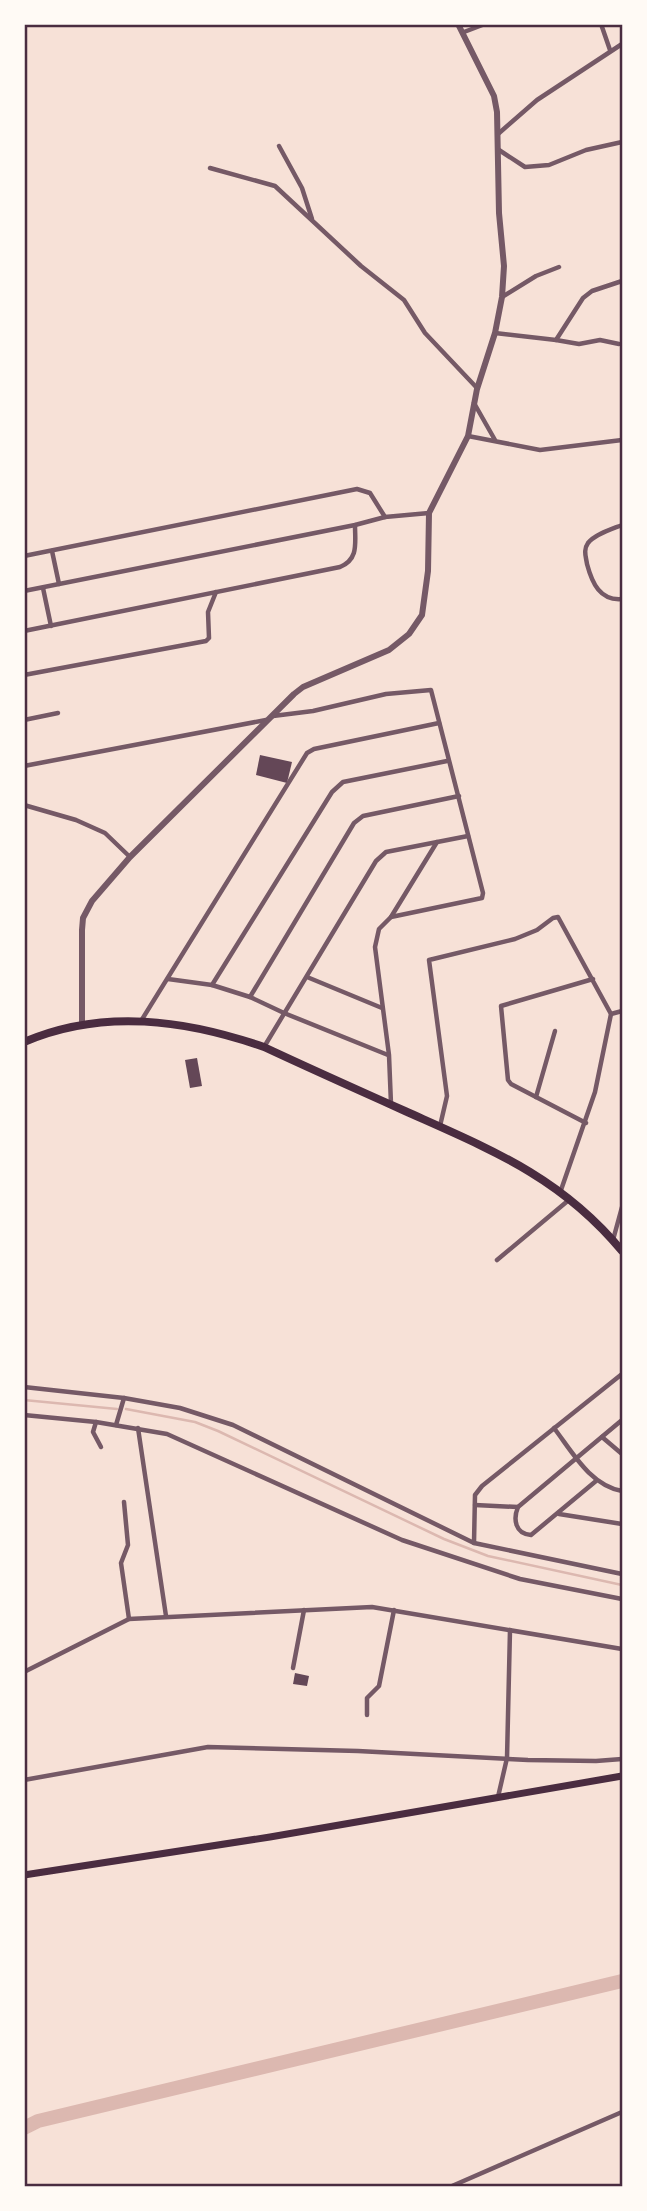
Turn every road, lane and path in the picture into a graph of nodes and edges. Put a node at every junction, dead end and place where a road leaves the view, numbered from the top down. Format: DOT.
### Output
graph roads {
  1 [pos="458,24"];
  2 [pos="485,24"];
  3 [pos="601,24"];
  4 [pos="464,32"];
  5 [pos="622,44"];
  6 [pos="610,50"];
  7 [pos="498,134"];
  8 [pos="622,142"];
  9 [pos="279,146"];
  10 [pos="499,150"];
  11 [pos="210,168"];
  12 [pos="312,220"];
  13 [pos="559,267"];
  14 [pos="622,281"];
  15 [pos="502,297"];
  16 [pos="495,333"];
  17 [pos="556,340"];
  18 [pos="619,344"];
  19 [pos="477,388"];
  20 [pos="474,403"];
  21 [pos="468,436"];
  22 [pos="622,440"];
  23 [pos="495,441"];
  24 [pos="429,513"];
  25 [pos="385,517"];
  26 [pos="355,525"];
  27 [pos="622,525"];
  28 [pos="52,551"];
  29 [pos="24,556"];
  30 [pos="59,584"];
  31 [pos="43,588"];
  32 [pos="24,591"];
  33 [pos="216,592"];
  34 [pos="622,599"];
  35 [pos="51,626"];
  36 [pos="24,631"];
  37 [pos="24,675"];
  38 [pos="58,713"];
  39 [pos="270,718"];
  40 [pos="24,720"];
  41 [pos="439,723"];
  42 [pos="447,761"];
  43 [pos="24,766"];
  44 [pos="459,796"];
  45 [pos="24,805"];
  46 [pos="468,836"];
  47 [pos="437,842"];
  48 [pos="130,857"];
  49 [pos="391,917"];
  50 [pos="307,977"];
  51 [pos="168,979"];
  52 [pos="593,979"];
  53 [pos="212,985"];
  54 [pos="250,996"];
  55 [pos="383,1009"];
  56 [pos="622,1011"];
  57 [pos="284,1013"];
  58 [pos="611,1014"];
  59 [pos="141,1022"];
  60 [pos="82,1025"];
  61 [pos="555,1031"];
  62 [pos="24,1042"];
  63 [pos="264,1047"];
  64 [pos="389,1055"];
  65 [pos="536,1097"];
  66 [pos="391,1105"];
  67 [pos="586,1123"];
  68 [pos="440,1126"];
  69 [pos="561,1190"];
  70 [pos="571,1199"];
  71 [pos="622,1207"];
  72 [pos="614,1240"];
  73 [pos="622,1251"];
  74 [pos="497,1260"];
  75 [pos="622,1374"];
  76 [pos="24,1387"];
  77 [pos="124,1398"];
  78 [pos="24,1415"];
  79 [pos="622,1420"];
  80 [pos="96,1422"];
  81 [pos="116,1425"];
  82 [pos="138,1428"];
  83 [pos="554,1428"];
  84 [pos="602,1437"];
  85 [pos="102,1447"];
  86 [pos="622,1453"];
  87 [pos="576,1458"];
  88 [pos="596,1481"];
  89 [pos="622,1491"];
  90 [pos="124,1502"];
  91 [pos="475,1505"];
  92 [pos="518,1507"];
  93 [pos="558,1514"];
  94 [pos="622,1524"];
  95 [pos="474,1543"];
  96 [pos="622,1574"];
  97 [pos="622,1599"];
  98 [pos="304,1610"];
  99 [pos="394,1611"];
  100 [pos="166,1616"];
  101 [pos="130,1619"];
  102 [pos="510,1630"];
  103 [pos="622,1649"];
  104 [pos="293,1668"];
  105 [pos="24,1672"];
  106 [pos="367,1715"];
  107 [pos="507,1758"];
  108 [pos="622,1759"];
  109 [pos="622,1776"];
  110 [pos="24,1780"];
  111 [pos="498,1798"];
  112 [pos="24,1875"];
  113 [pos="622,2112"];
  114 [pos="452,2186"];
  1 -- 4 [label="street"];
  2 -- 4 [label="street"];
  3 -- 6 [label="street"];
  4 -- 7 [label="street"];
  5 -- 6 [label="street"];
  6 -- 7 [label="street"];
  7 -- 10 [label="street"];
  8 -- 10 [label="street"];
  9 -- 12 [label="street"];
  10 -- 15 [label="street"];
  11 -- 12 [label="street"];
  12 -- 19 [label="street"];
  13 -- 15 [label="street"];
  14 -- 17 [label="street"];
  15 -- 16 [label="street"];
  16 -- 17 [label="street"];
  16 -- 19 [label="street"];
  17 -- 18 [label="street"];
  19 -- 20 [label="street"];
  20 -- 21 [label="street"];
  20 -- 23 [label="street"];
  21 -- 23 [label="street"];
  21 -- 24 [label="street"];
  22 -- 23 [label="street"];
  24 -- 25 [label="street"];
  24 -- 39 [label="street"];
  25 -- 26 [label="street"];
  25 -- 28 [label="street"];
  26 -- 30 [label="street"];
  26 -- 33 [label="street"];
  27 -- 34 [label="street"];
  28 -- 29 [label="street"];
  28 -- 30 [label="street"];
  30 -- 31 [label="street"];
  31 -- 32 [label="street"];
  31 -- 35 [label="street"];
  33 -- 35 [label="street"];
  33 -- 37 [label="street"];
  35 -- 36 [label="street"];
  38 -- 40 [label="street"];
  39 -- 41 [label="street"];
  39 -- 43 [label="street"];
  39 -- 48 [label="street"];
  41 -- 42 [label="street"];
  41 -- 51 [label="street"];
  42 -- 44 [label="street"];
  42 -- 53 [label="street"];
  44 -- 46 [label="street"];
  44 -- 54 [label="street"];
  45 -- 48 [label="street"];
  46 -- 47 [label="street"];
  46 -- 49 [label="street"];
  47 -- 49 [label="street"];
  47 -- 50 [label="street"];
  48 -- 60 [label="street"];
  49 -- 55 [label="street"];
  50 -- 55 [label="street"];
  50 -- 57 [label="street"];
  51 -- 53 [label="street"];
  51 -- 59 [label="street"];
  52 -- 58 [label="street"];
  52 -- 65 [label="street"];
  52 -- 68 [label="street"];
  53 -- 54 [label="street"];
  54 -- 57 [label="street"];
  55 -- 64 [label="street"];
  56 -- 58 [label="street"];
  57 -- 63 [label="street"];
  57 -- 64 [label="street"];
  58 -- 67 [label="street"];
  59 -- 60 [label="highway"];
  59 -- 63 [label="highway"];
  60 -- 62 [label="highway"];
  61 -- 65 [label="street"];
  63 -- 66 [label="highway"];
  64 -- 66 [label="street"];
  65 -- 67 [label="street"];
  66 -- 68 [label="highway"];
  67 -- 69 [label="street"];
  68 -- 69 [label="highway"];
  69 -- 70 [label="highway"];
  70 -- 72 [label="highway"];
  70 -- 74 [label="street"];
  71 -- 72 [label="street"];
  72 -- 73 [label="highway"];
  75 -- 83 [label="street"];
  76 -- 77 [label="street"];
  77 -- 81 [label="street"];
  77 -- 95 [label="street"];
  78 -- 80 [label="street"];
  79 -- 84 [label="street"];
  80 -- 81 [label="street"];
  80 -- 85 [label="street"];
  81 -- 82 [label="street"];
  82 -- 97 [label="street"];
  82 -- 100 [label="street"];
  83 -- 87 [label="street"];
  83 -- 91 [label="street"];
  84 -- 86 [label="street"];
  84 -- 87 [label="street"];
  87 -- 88 [label="street"];
  87 -- 92 [label="street"];
  88 -- 89 [label="street"];
  88 -- 93 [label="street"];
  90 -- 101 [label="street"];
  91 -- 92 [label="street"];
  91 -- 95 [label="street"];
  92 -- 93 [label="street"];
  93 -- 94 [label="street"];
  95 -- 96 [label="street"];
  98 -- 99 [label="street"];
  98 -- 100 [label="street"];
  98 -- 104 [label="street"];
  99 -- 102 [label="street"];
  99 -- 106 [label="street"];
  100 -- 101 [label="street"];
  101 -- 105 [label="street"];
  102 -- 103 [label="street"];
  102 -- 107 [label="street"];
  107 -- 108 [label="street"];
  107 -- 110 [label="street"];
  107 -- 111 [label="street"];
  109 -- 111 [label="main road"];
  111 -- 112 [label="main road"];
  113 -- 114 [label="street"];
}
